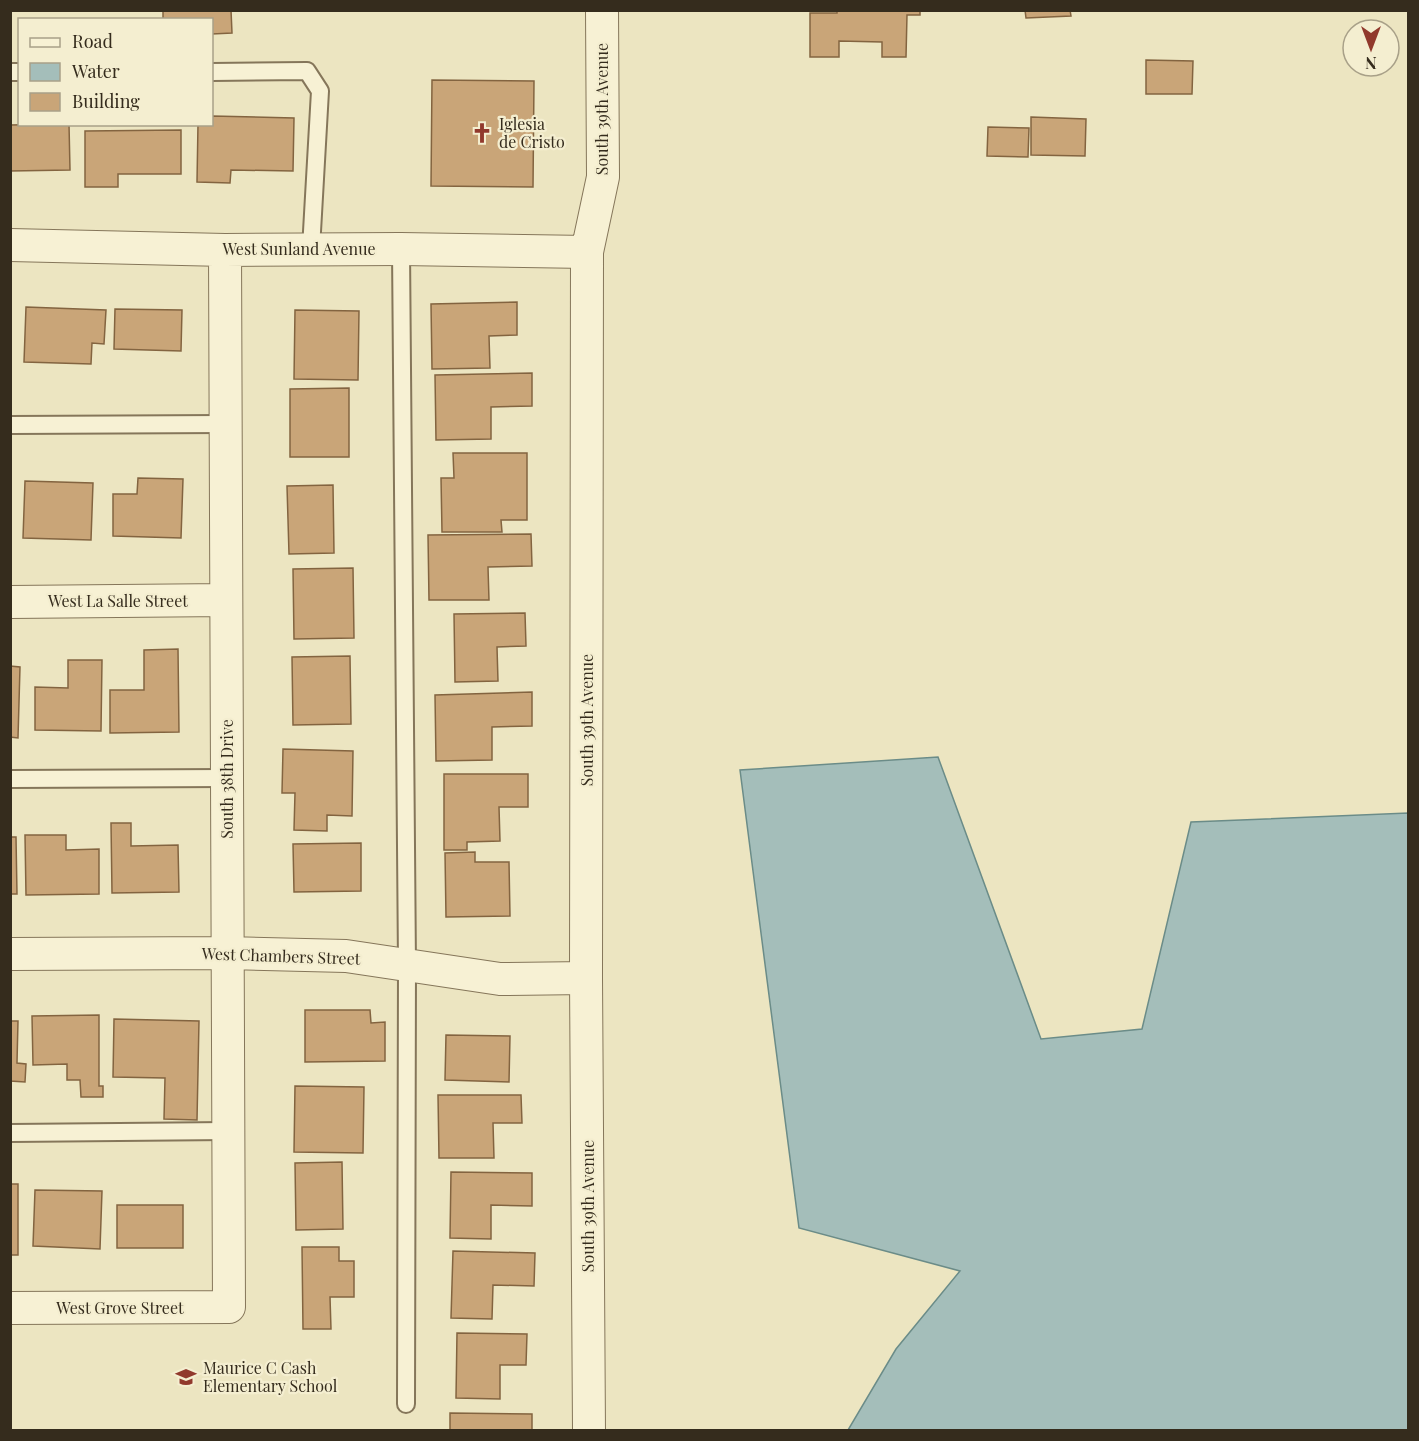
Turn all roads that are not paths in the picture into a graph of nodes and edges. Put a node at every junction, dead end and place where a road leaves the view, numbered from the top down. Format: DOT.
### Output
graph roads {
  1 [pos="602,10"];
  2 [pos="213,72"];
  3 [pos="10,245"];
  4 [pos="311,249"];
  5 [pos="401,249"];
  6 [pos="225,250"];
  7 [pos="587,252"];
  8 [pos="225,424"];
  9 [pos="10,425"];
  10 [pos="226,600"];
  11 [pos="10,602"];
  12 [pos="227,778"];
  13 [pos="10,779"];
  14 [pos="228,953"];
  15 [pos="10,954"];
  16 [pos="407,965"];
  17 [pos="586,978"];
  18 [pos="228,1131"];
  19 [pos="10,1133"];
  20 [pos="229,1307"];
  21 [pos="10,1308"];
  22 [pos="406,1404"];
  23 [pos="590,1431"];
  1 -- 7 [label="street, South 39th Avenue"];
  2 -- 4 [label="lane"];
  3 -- 6 [label="street, West Sunland Avenue"];
  4 -- 5 [label="street, West Sunland Avenue"];
  4 -- 6 [label="street, West Sunland Avenue"];
  5 -- 7 [label="street, West Sunland Avenue"];
  5 -- 16 [label="lane"];
  6 -- 8 [label="street, South 38th Drive"];
  7 -- 17 [label="street, South 39th Avenue"];
  8 -- 9 [label="lane"];
  8 -- 10 [label="street, South 38th Drive"];
  10 -- 11 [label="street, West La Salle Street"];
  10 -- 12 [label="street, South 38th Drive"];
  12 -- 13 [label="lane"];
  12 -- 14 [label="street, South 38th Drive"];
  14 -- 15 [label="street, West Chambers Street"];
  14 -- 16 [label="street, West Chambers Street"];
  14 -- 18 [label="street, South 38th Drive"];
  16 -- 17 [label="street, West Chambers Street"];
  16 -- 22 [label="lane"];
  17 -- 23 [label="street, South 39th Avenue"];
  18 -- 19 [label="lane"];
  18 -- 20 [label="street, South 38th Drive"];
  20 -- 21 [label="street, West Grove Street"];
}
